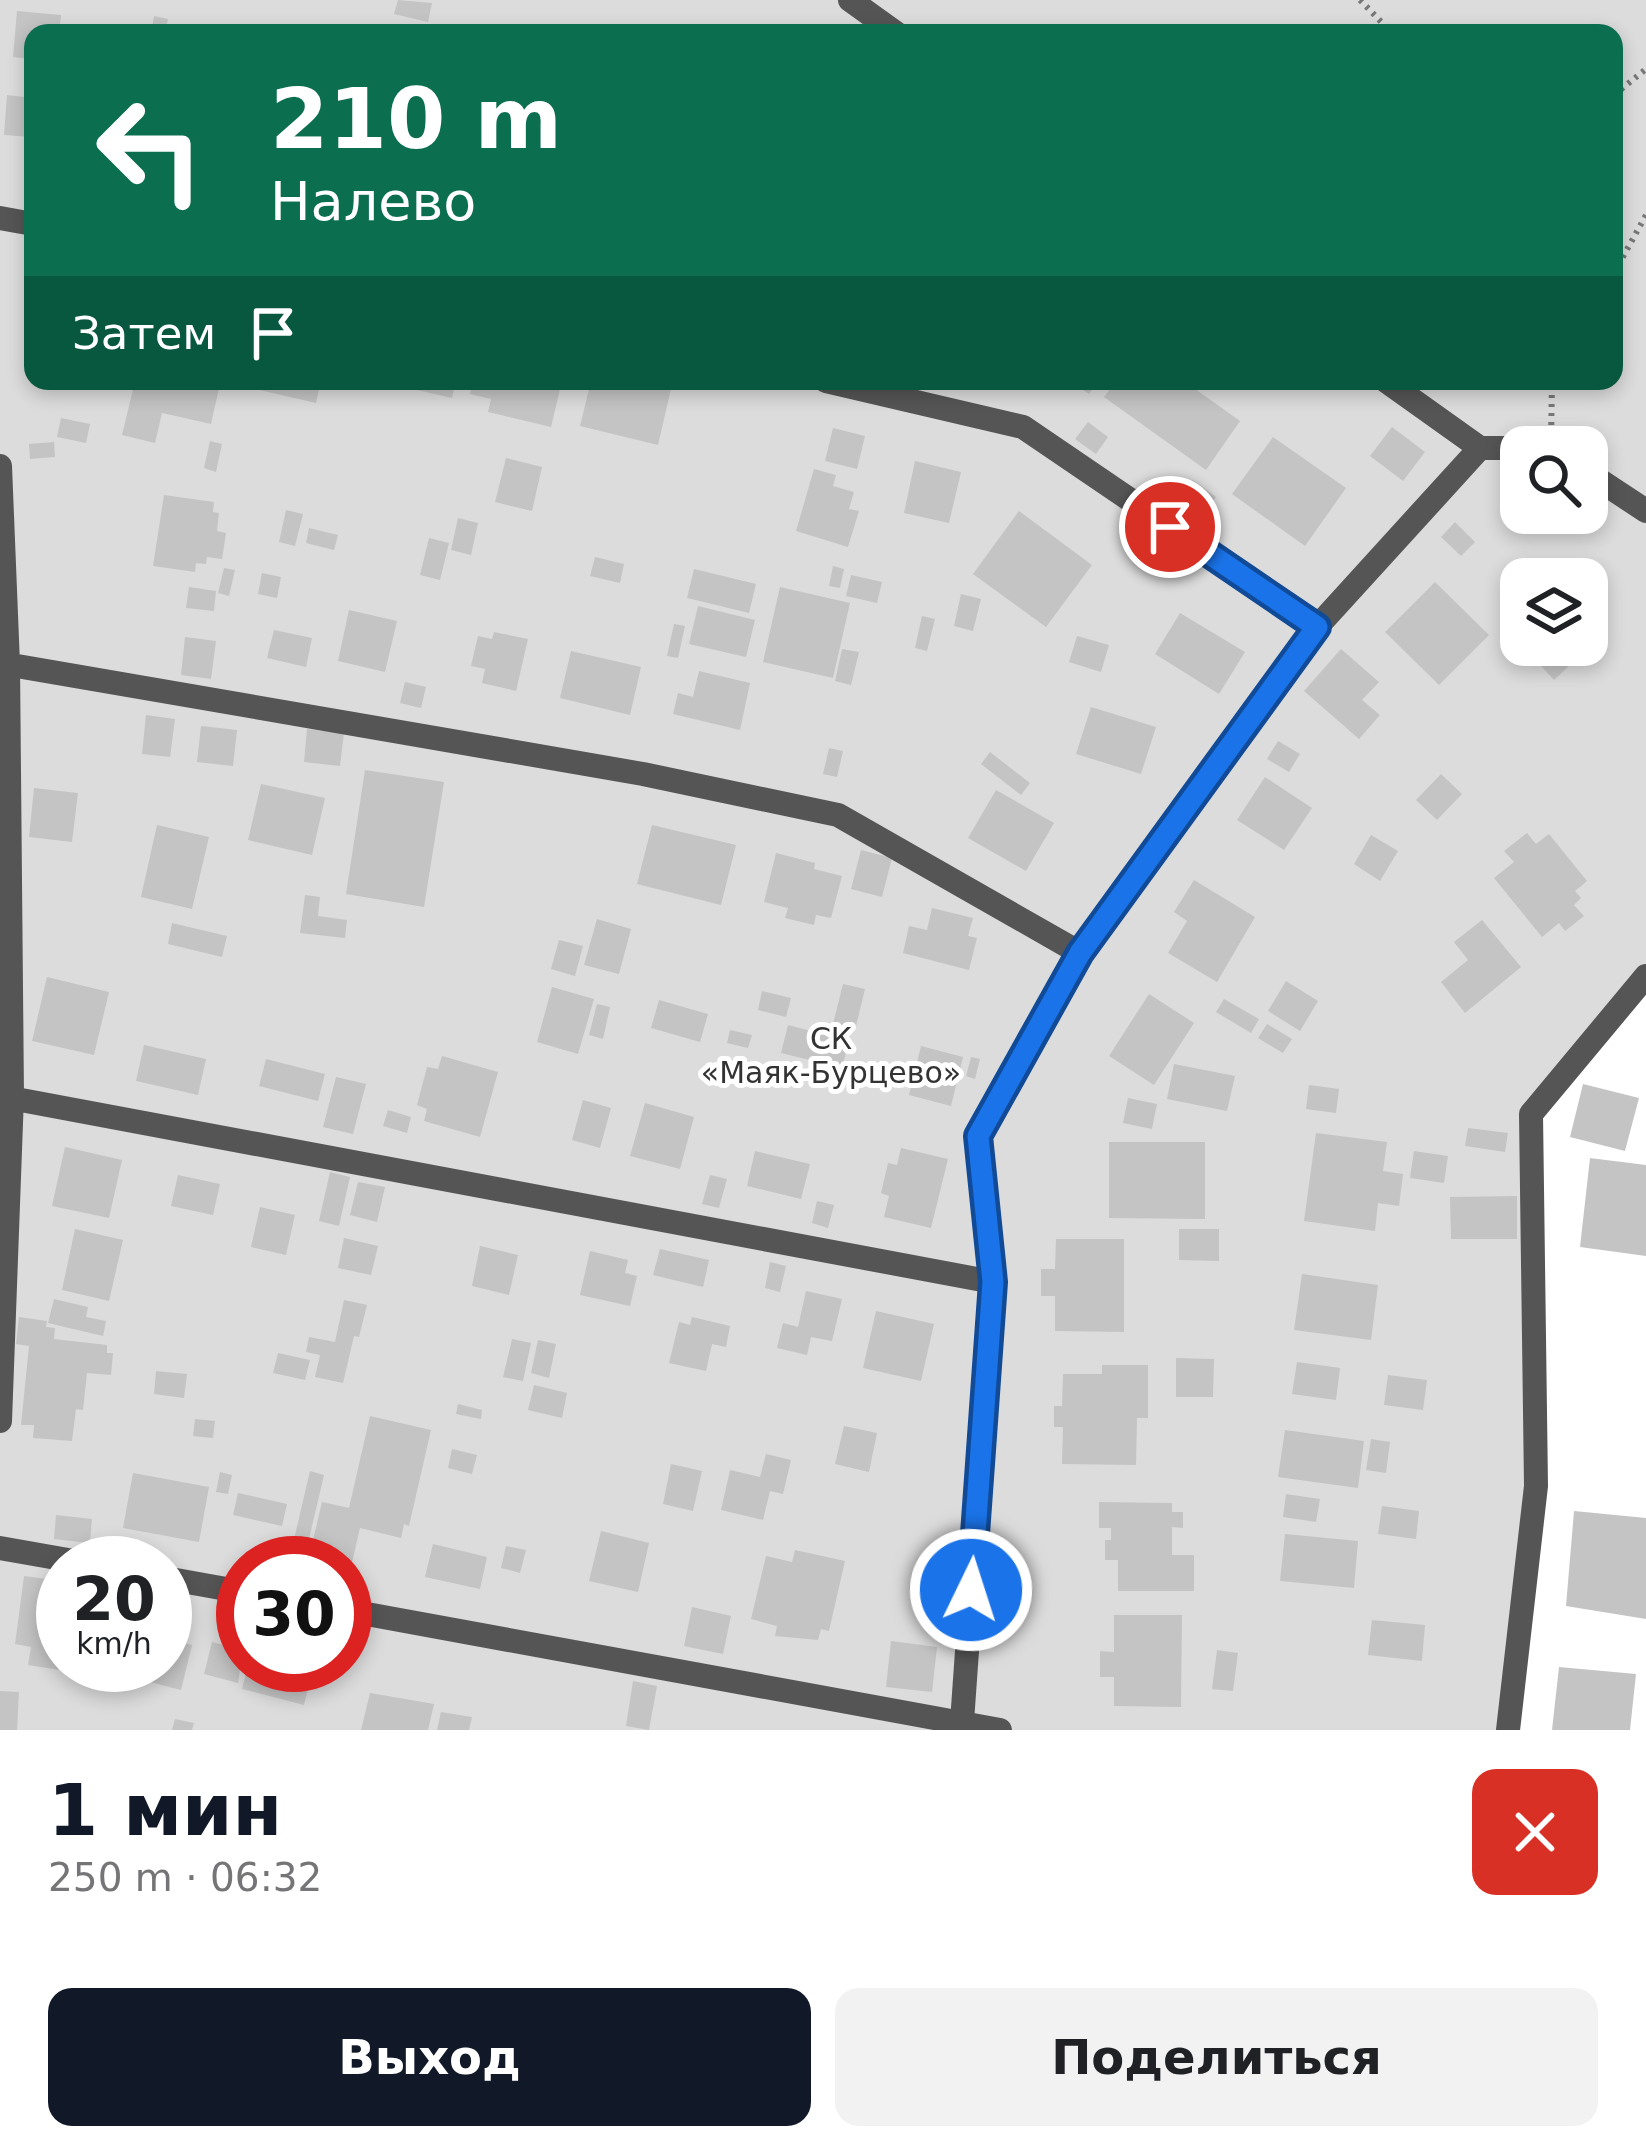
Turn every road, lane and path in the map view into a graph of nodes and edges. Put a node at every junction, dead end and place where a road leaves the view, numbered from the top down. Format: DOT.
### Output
graph roads {
  1 [pos="850,0"];
  2 [pos="1360,0"];
  3 [pos="883,24"];
  4 [pos="1383,24"];
  5 [pos="1646,215"];
  6 [pos="1623,257"];
  7 [pos="865,390"];
  8 [pos="1399,390"];
  9 [pos="1552,390"];
  10 [pos="1551,426"];
  11 [pos="1480,448"];
  12 [pos="1500,448"];
  13 [pos="0,466"];
  14 [pos="1608,486"];
  15 [pos="1646,511"];
  16 [pos="1317,627"];
  17 [pos="4,663"];
  18 [pos="1080,953"];
  19 [pos="1646,976"];
  20 [pos="6,1096"];
  21 [pos="993,1282"];
  22 [pos="0,1421"];
  23 [pos="0,1548"];
  24 [pos="36,1554"];
  25 [pos="372,1615"];
  26 [pos="962,1722"];
  27 [pos="1000,1730"];
  28 [pos="1508,1730"];
  1 -- 3 [label="street"];
  2 -- 4 [label="path"];
  5 -- 6 [label="path"];
  7 -- 16 [label="street"];
  8 -- 11 [label="street"];
  9 -- 10 [label="path"];
  11 -- 12 [label="street"];
  11 -- 16 [label="street"];
  13 -- 17 [label="street"];
  14 -- 15 [label="street"];
  16 -- 18 [label="street"];
  17 -- 18 [label="street"];
  17 -- 20 [label="street"];
  18 -- 21 [label="street"];
  19 -- 28 [label="street"];
  20 -- 21 [label="street"];
  20 -- 22 [label="street"];
  21 -- 26 [label="street"];
  23 -- 24 [label="street"];
  25 -- 26 [label="street"];
  26 -- 27 [label="street"];
}
